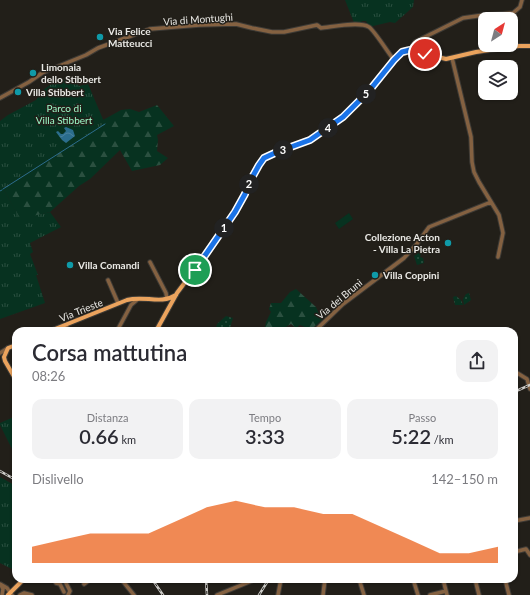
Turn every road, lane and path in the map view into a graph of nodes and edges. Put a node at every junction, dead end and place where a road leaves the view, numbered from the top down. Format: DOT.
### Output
graph roads {
  1 [pos="522,0"];
  2 [pos="530,46"];
  3 [pos="410,50"];
  4 [pos="452,58"];
  5 [pos="394,60"];
  6 [pos="0,98"];
  7 [pos="491,202"];
  8 [pos="498,257"];
  9 [pos="150,262"];
  10 [pos="108,280"];
  11 [pos="138,298"];
  12 [pos="124,301"];
  13 [pos="168,301"];
  14 [pos="118,303"];
  15 [pos="128,310"];
  16 [pos="66,325"];
  17 [pos="61,327"];
  18 [pos="119,327"];
  19 [pos="158,327"];
  20 [pos="319,327"];
  21 [pos="12,346"];
  22 [pos="8,348"];
  23 [pos="0,352"];
  24 [pos="3,358"];
  25 [pos="12,373"];
  26 [pos="518,373"];
  27 [pos="530,390"];
  28 [pos="530,518"];
  29 [pos="518,520"];
  30 [pos="518,551"];
  31 [pos="530,555"];
  32 [pos="21,583"];
  33 [pos="56,583"];
  34 [pos="66,583"];
  35 [pos="124,583"];
  36 [pos="247,583"];
  37 [pos="280,583"];
  38 [pos="324,583"];
  39 [pos="360,583"];
  40 [pos="414,583"];
  41 [pos="444,583"];
  42 [pos="476,583"];
  43 [pos="506,583"];
  44 [pos="0,584"];
  45 [pos="64,592"];
  46 [pos="12,593"];
  47 [pos="446,593"];
  48 [pos="22,594"];
  49 [pos="223,594"];
  50 [pos="2,595"];
  51 [pos="32,595"];
  52 [pos="68,595"];
  53 [pos="134,595"];
  54 [pos="217,595"];
  55 [pos="278,595"];
  56 [pos="323,595"];
  57 [pos="364,595"];
  58 [pos="418,595"];
  59 [pos="430,595"];
  60 [pos="479,595"];
  61 [pos="509,595"];
  1 -- 3 [label="street"];
  2 -- 4 [label="main road"];
  3 -- 4 [label="main road"];
  3 -- 5 [label="main road"];
  4 -- 7 [label="street"];
  5 -- 6 [label="street, Via di Montughi"];
  5 -- 13 [label="main road"];
  7 -- 8 [label="street"];
  7 -- 20 [label="street, Via dei Bruni"];
  9 -- 13 [label="street"];
  10 -- 14 [label="street, Via Trieste"];
  11 -- 12 [label="main road, Via Trieste"];
  11 -- 13 [label="main road, Via Trieste"];
  11 -- 15 [label="street"];
  12 -- 14 [label="main road, Via Trieste"];
  12 -- 15 [label="street"];
  13 -- 19 [label="main road"];
  14 -- 16 [label="main road, Via Trieste"];
  15 -- 18 [label="street"];
  16 -- 17 [label="main road, Via Trieste"];
  21 -- 22 [label="main road"];
  22 -- 23 [label="street"];
  22 -- 24 [label="main road"];
  24 -- 25 [label="main road"];
  26 -- 27 [label="street"];
  28 -- 29 [label="street"];
  30 -- 31 [label="street"];
  32 -- 46 [label="main road"];
  33 -- 45 [label="street"];
  34 -- 52 [label="street"];
  35 -- 53 [label="street"];
  36 -- 49 [label="street"];
  37 -- 55 [label="street"];
  38 -- 56 [label="street"];
  39 -- 57 [label="street"];
  40 -- 58 [label="street"];
  41 -- 47 [label="street"];
  42 -- 60 [label="street"];
  43 -- 61 [label="street"];
  44 -- 46 [label="street"];
  44 -- 50 [label="street"];
  47 -- 59 [label="street"];
  48 -- 51 [label="street"];
  49 -- 54 [label="street"];
}
